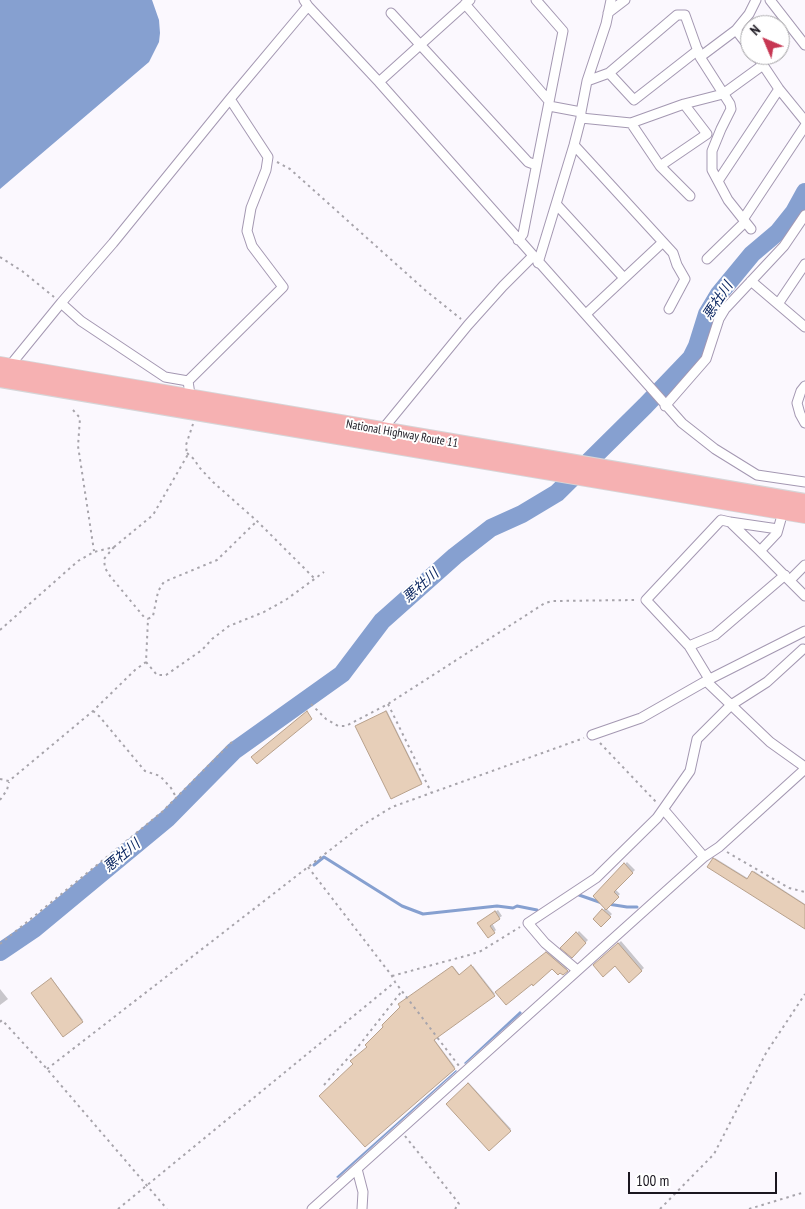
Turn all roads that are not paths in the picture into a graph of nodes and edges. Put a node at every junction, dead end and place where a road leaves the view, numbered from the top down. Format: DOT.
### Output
graph roads {
  1 [pos="536,0"];
  2 [pos="611,0"];
  3 [pos="625,0"];
  4 [pos="756,0"];
  5 [pos="770,0"];
  6 [pos="468,2"];
  7 [pos="306,3"];
  8 [pos="391,13"];
  9 [pos="608,14"];
  10 [pos="736,30"];
  11 [pos="740,35"];
  12 [pos="421,45"];
  13 [pos="805,45"];
  14 [pos="699,54"];
  15 [pos="763,65"];
  16 [pos="609,73"];
  17 [pos="587,81"];
  18 [pos="379,82"];
  19 [pos="779,89"];
  20 [pos="723,94"];
  21 [pos="230,99"];
  22 [pos="549,104"];
  23 [pos="684,104"];
  24 [pos="581,115"];
  25 [pos="805,121"];
  26 [pos="631,123"];
  27 [pos="805,126"];
  28 [pos="574,145"];
  29 [pos="536,165"];
  30 [pos="660,166"];
  31 [pos="718,181"];
  32 [pos="690,196"];
  33 [pos="557,204"];
  34 [pos="805,215"];
  35 [pos="746,223"];
  36 [pos="518,240"];
  37 [pos="663,242"];
  38 [pos="708,259"];
  39 [pos="535,260"];
  40 [pos="805,264"];
  41 [pos="624,278"];
  42 [pos="751,282"];
  43 [pos="61,303"];
  44 [pos="778,304"];
  45 [pos="669,309"];
  46 [pos="586,314"];
  47 [pos="805,327"];
  48 [pos="2,372"];
  49 [pos="805,386"];
  50 [pos="190,397"];
  51 [pos="662,402"];
  52 [pos="805,423"];
  53 [pos="377,436"];
  54 [pos="590,472"];
  55 [pos="805,482"];
  56 [pos="805,502"];
  57 [pos="783,512"];
  58 [pos="805,514"];
  59 [pos="730,522"];
  60 [pos="778,529"];
  61 [pos="760,551"];
  62 [pos="805,565"];
  63 [pos="787,578"];
  64 [pos="805,596"];
  65 [pos="805,631"];
  66 [pos="790,639"];
  67 [pos="689,646"];
  68 [pos="804,650"];
  69 [pos="708,680"];
  70 [pos="731,705"];
  71 [pos="592,735"];
  72 [pos="805,768"];
  73 [pos="664,810"];
  74 [pos="704,857"];
  75 [pos="577,970"];
  76 [pos="357,1169"];
  77 [pos="312,1209"];
  78 [pos="362,1209"];
  1 -- 22 [label="street"];
  2 -- 9 [label="street"];
  3 -- 9 [label="street"];
  4 -- 10 [label="street"];
  5 -- 13 [label="street"];
  6 -- 12 [label="street"];
  6 -- 22 [label="street"];
  7 -- 18 [label="street"];
  7 -- 21 [label="street"];
  8 -- 12 [label="street"];
  9 -- 17 [label="street"];
  10 -- 11 [label="street"];
  10 -- 14 [label="street"];
  12 -- 18 [label="street"];
  12 -- 29 [label="street"];
  14 -- 16 [label="street"];
  14 -- 16 [label="street"];
  14 -- 20 [label="street"];
  15 -- 19 [label="street"];
  15 -- 20 [label="street"];
  16 -- 17 [label="street"];
  17 -- 24 [label="street"];
  18 -- 36 [label="street"];
  19 -- 25 [label="street"];
  19 -- 31 [label="street"];
  20 -- 23 [label="street"];
  20 -- 31 [label="street"];
  21 -- 43 [label="street"];
  21 -- 50 [label="street"];
  22 -- 24 [label="street"];
  22 -- 29 [label="street"];
  23 -- 26 [label="street"];
  23 -- 30 [label="street"];
  24 -- 26 [label="street"];
  24 -- 28 [label="street"];
  26 -- 30 [label="street"];
  27 -- 35 [label="street"];
  28 -- 33 [label="street"];
  28 -- 37 [label="street"];
  29 -- 36 [label="street"];
  30 -- 32 [label="street"];
  31 -- 35 [label="street"];
  33 -- 39 [label="street"];
  33 -- 41 [label="street"];
  34 -- 42 [label="street"];
  35 -- 38 [label="street"];
  36 -- 39 [label="street"];
  37 -- 41 [label="street"];
  37 -- 45 [label="street"];
  39 -- 46 [label="street"];
  39 -- 53 [label="street"];
  40 -- 44 [label="street"];
  41 -- 46 [label="street"];
  42 -- 44 [label="street"];
  42 -- 51 [label="street"];
  43 -- 48 [label="street"];
  43 -- 50 [label="street"];
  44 -- 47 [label="street"];
  46 -- 51 [label="street"];
  48 -- 50 [label="highway, National Highway Route 11"];
  49 -- 52 [label="street"];
  50 -- 53 [label="highway, National Highway Route 11"];
  51 -- 55 [label="street"];
  53 -- 54 [label="highway, National Highway Route 11"];
  54 -- 56 [label="highway, National Highway Route 11"];
  54 -- 57 [label="highway, National Highway Route 11"];
  57 -- 58 [label="highway, National Highway Route 11"];
  57 -- 60 [label="street"];
  59 -- 60 [label="street"];
  59 -- 61 [label="street"];
  59 -- 67 [label="street"];
  60 -- 61 [label="street"];
  61 -- 63 [label="street"];
  62 -- 63 [label="street"];
  63 -- 64 [label="street"];
  63 -- 67 [label="street"];
  65 -- 66 [label="street"];
  66 -- 68 [label="street"];
  66 -- 69 [label="street"];
  67 -- 69 [label="street"];
  68 -- 70 [label="street"];
  69 -- 70 [label="street"];
  69 -- 71 [label="street"];
  70 -- 72 [label="street"];
  70 -- 73 [label="street"];
  72 -- 74 [label="street"];
  73 -- 74 [label="street"];
  73 -- 75 [label="street"];
  74 -- 75 [label="street"];
  75 -- 76 [label="street"];
  76 -- 77 [label="street"];
  76 -- 78 [label="street"];
}
